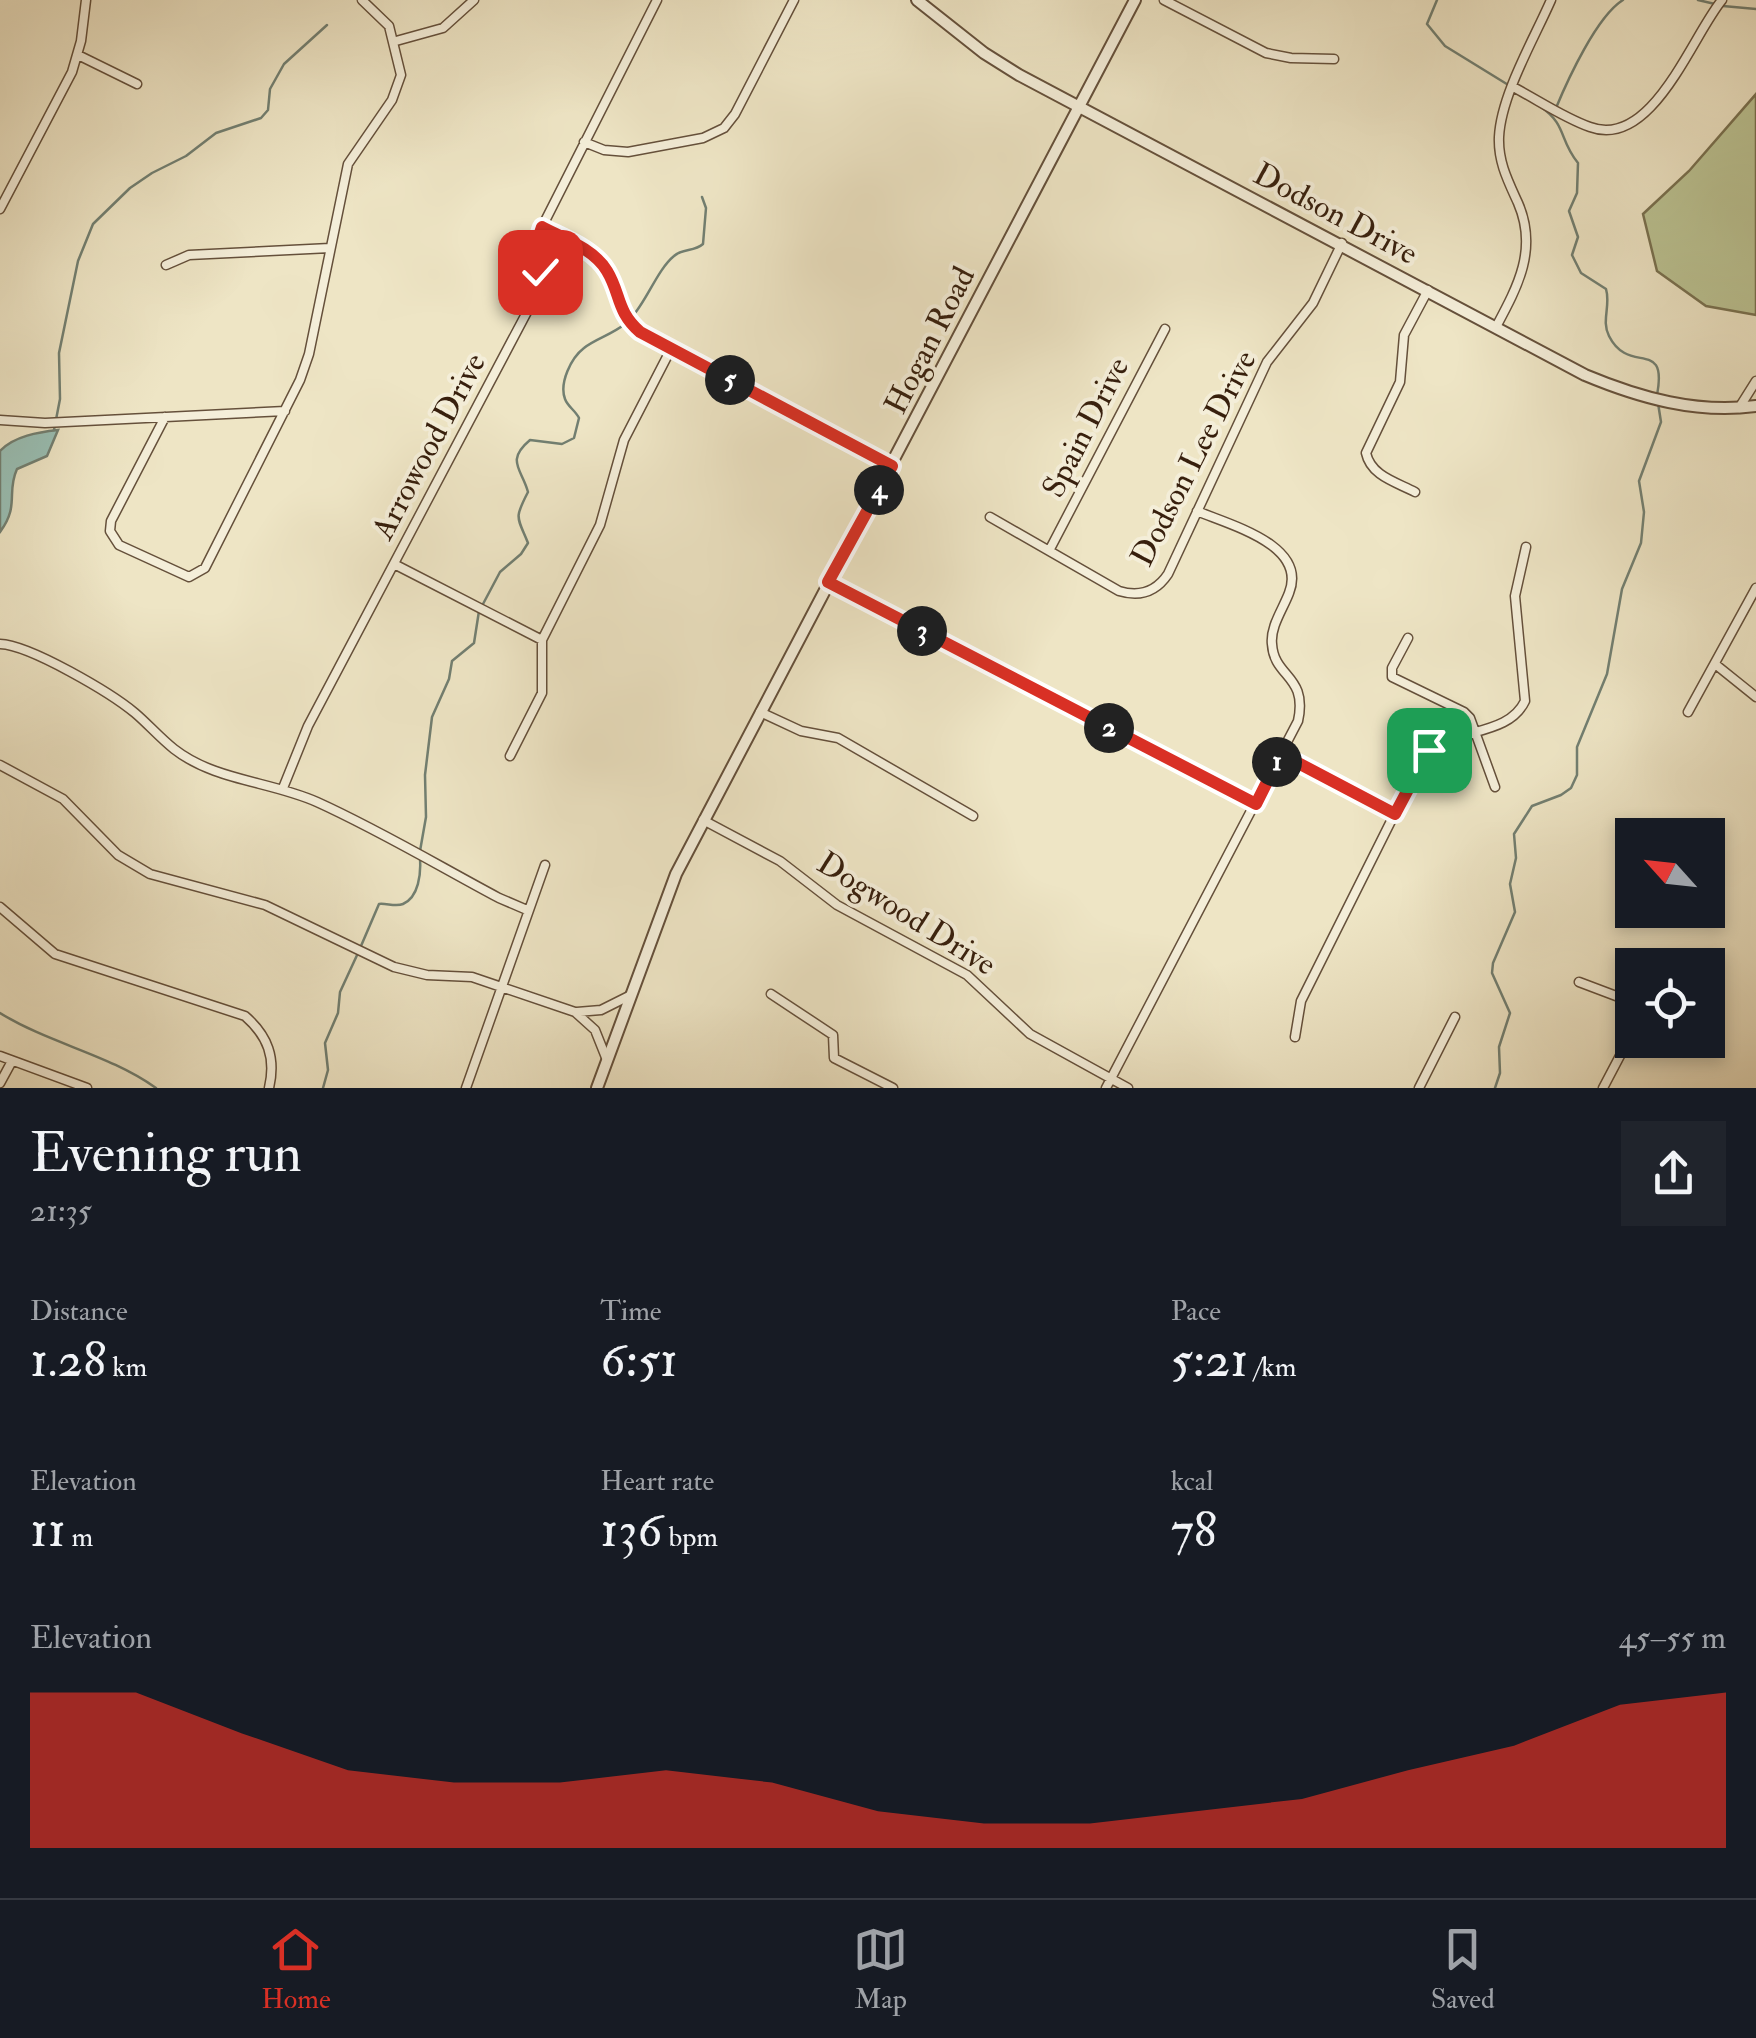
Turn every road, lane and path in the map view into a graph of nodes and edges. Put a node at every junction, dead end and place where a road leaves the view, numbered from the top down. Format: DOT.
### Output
graph roads {
  1 [pos="86,0"];
  2 [pos="362,0"];
  3 [pos="474,0"];
  4 [pos="656,0"];
  5 [pos="794,0"];
  6 [pos="917,0"];
  7 [pos="1135,0"];
  8 [pos="1164,0"];
  9 [pos="1550,0"];
  10 [pos="1722,0"];
  11 [pos="396,41"];
  12 [pos="78,55"];
  13 [pos="1334,59"];
  14 [pos="137,84"];
  15 [pos="1513,86"];
  16 [pos="1079,106"];
  17 [pos="584,142"];
  18 [pos="0,209"];
  19 [pos="542,227"];
  20 [pos="1342,244"];
  21 [pos="330,248"];
  22 [pos="166,265"];
  23 [pos="1428,290"];
  24 [pos="1496,326"];
  25 [pos="1165,329"];
  26 [pos="670,349"];
  27 [pos="1756,380"];
  28 [pos="1756,406"];
  29 [pos="1739,408"];
  30 [pos="285,411"];
  31 [pos="165,417"];
  32 [pos="0,420"];
  33 [pos="892,466"];
  34 [pos="1415,492"];
  35 [pos="1197,511"];
  36 [pos="990,517"];
  37 [pos="1526,547"];
  38 [pos="1050,549"];
  39 [pos="394,564"];
  40 [pos="828,582"];
  41 [pos="1756,588"];
  42 [pos="1408,638"];
  43 [pos="542,640"];
  44 [pos="0,644"];
  45 [pos="1715,664"];
  46 [pos="1756,697"];
  47 [pos="760,712"];
  48 [pos="1688,712"];
  49 [pos="1477,731"];
  50 [pos="1281,754"];
  51 [pos="510,756"];
  52 [pos="0,766"];
  53 [pos="1495,787"];
  54 [pos="282,788"];
  55 [pos="1256,804"];
  56 [pos="1395,814"];
  57 [pos="973,816"];
  58 [pos="703,820"];
  59 [pos="545,865"];
  60 [pos="0,907"];
  61 [pos="527,910"];
  62 [pos="1579,982"];
  63 [pos="501,986"];
  64 [pos="770,994"];
  65 [pos="629,996"];
  66 [pos="1615,996"];
  67 [pos="575,1012"];
  68 [pos="1455,1017"];
  69 [pos="1295,1037"];
  70 [pos="0,1056"];
  71 [pos="1619,1058"];
  72 [pos="607,1060"];
  73 [pos="12,1061"];
  74 [pos="54,1077"];
  75 [pos="0,1083"];
  76 [pos="1108,1083"];
  77 [pos="47,1088"];
  78 [pos="88,1088"];
  79 [pos="269,1088"];
  80 [pos="466,1088"];
  81 [pos="597,1088"];
  82 [pos="893,1088"];
  83 [pos="1128,1088"];
  84 [pos="1419,1088"];
  85 [pos="1603,1088"];
  1 -- 12 [label="street"];
  2 -- 11 [label="street"];
  3 -- 11 [label="street"];
  4 -- 17 [label="street, Arrowood Drive"];
  5 -- 17 [label="street"];
  6 -- 16 [label="street, Dodson Drive"];
  7 -- 16 [label="street, Hogan Road"];
  8 -- 13 [label="street"];
  9 -- 15 [label="street"];
  10 -- 15 [label="street"];
  11 -- 21 [label="street"];
  12 -- 14 [label="street"];
  12 -- 18 [label="street"];
  15 -- 24 [label="street"];
  16 -- 20 [label="street, Dodson Drive"];
  16 -- 33 [label="street, Hogan Road"];
  17 -- 19 [label="street, Arrowood Drive"];
  19 -- 26 [label="street"];
  19 -- 39 [label="street, Arrowood Drive"];
  20 -- 23 [label="street, Dodson Drive"];
  20 -- 35 [label="street, Dodson Lee Drive"];
  21 -- 22 [label="street"];
  21 -- 30 [label="street"];
  23 -- 24 [label="street, Dodson Drive"];
  23 -- 34 [label="street"];
  24 -- 29 [label="street, Dodson Drive"];
  25 -- 38 [label="street, Spain Drive"];
  26 -- 33 [label="street"];
  26 -- 43 [label="street"];
  27 -- 29 [label="street"];
  28 -- 29 [label="street, Dodson Drive"];
  30 -- 31 [label="street"];
  30 -- 31 [label="street"];
  31 -- 32 [label="street"];
  33 -- 40 [label="street, Hogan Road"];
  35 -- 38 [label="street, Dodson Lee Drive"];
  35 -- 50 [label="street"];
  36 -- 38 [label="street, Dodson Lee Drive"];
  37 -- 49 [label="street"];
  39 -- 43 [label="street"];
  39 -- 54 [label="street, Arrowood Drive"];
  40 -- 47 [label="street, Hogan Road"];
  40 -- 55 [label="street"];
  41 -- 45 [label="street"];
  42 -- 49 [label="street"];
  43 -- 51 [label="street"];
  44 -- 54 [label="street"];
  45 -- 46 [label="street"];
  45 -- 48 [label="street"];
  47 -- 57 [label="street"];
  47 -- 58 [label="street, Hogan Road"];
  49 -- 53 [label="street"];
  49 -- 56 [label="street"];
  50 -- 55 [label="street"];
  50 -- 56 [label="street"];
  52 -- 63 [label="street"];
  54 -- 61 [label="street"];
  55 -- 76 [label="street"];
  56 -- 69 [label="street"];
  58 -- 65 [label="street, Hogan Road"];
  58 -- 76 [label="street, Dogwood Drive"];
  59 -- 61 [label="street"];
  60 -- 79 [label="street"];
  61 -- 63 [label="street"];
  62 -- 66 [label="street"];
  63 -- 67 [label="street"];
  63 -- 80 [label="street"];
  64 -- 82 [label="street"];
  65 -- 67 [label="street"];
  65 -- 72 [label="street, Hogan Road"];
  67 -- 72 [label="street"];
  68 -- 84 [label="street"];
  70 -- 73 [label="street"];
  71 -- 85 [label="street"];
  72 -- 81 [label="street, Hogan Road"];
  73 -- 74 [label="street"];
  73 -- 75 [label="street"];
  74 -- 77 [label="street"];
  74 -- 78 [label="street"];
  76 -- 83 [label="street, Dogwood Drive"];
}
